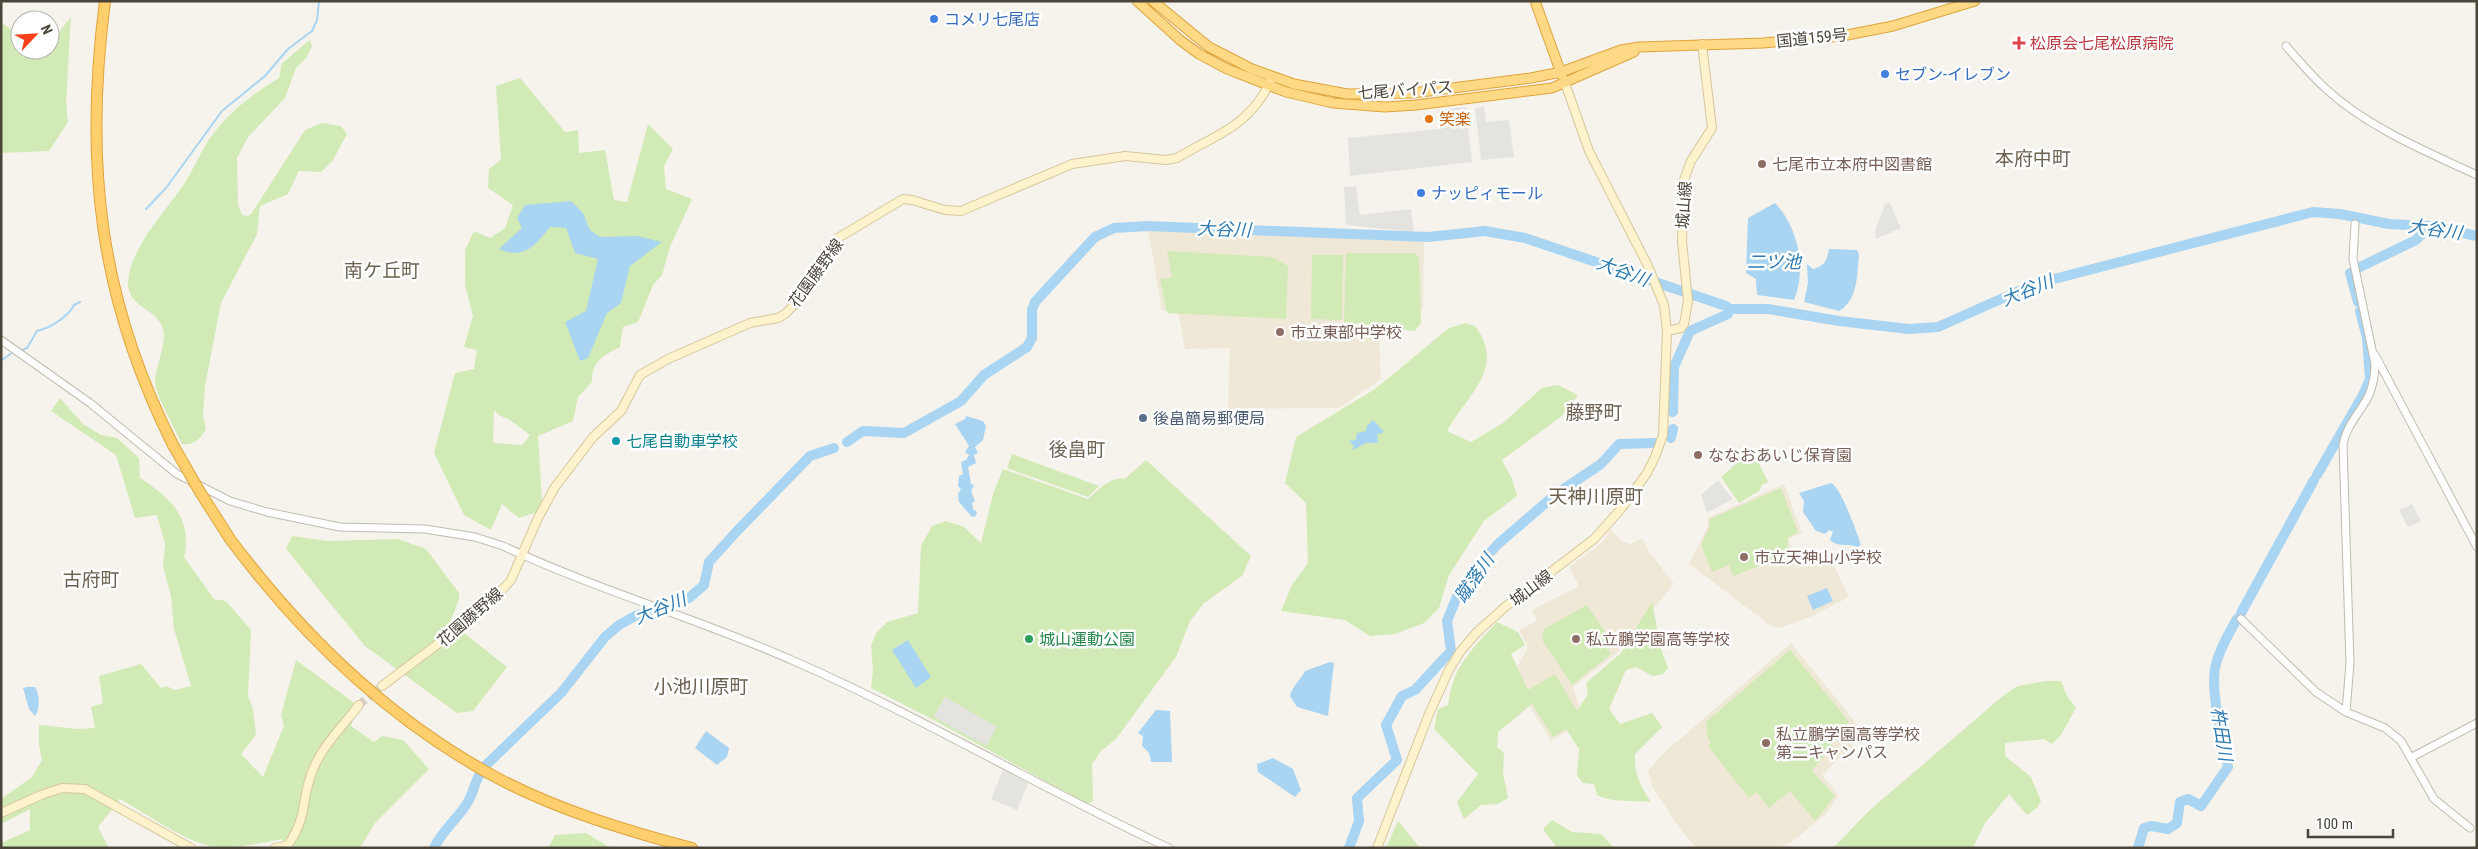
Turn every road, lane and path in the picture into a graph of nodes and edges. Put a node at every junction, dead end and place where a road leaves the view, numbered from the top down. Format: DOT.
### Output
graph roads {
  1 [pos="105,1"];
  2 [pos="1137,1"];
  3 [pos="1153,1"];
  4 [pos="1535,1"];
  5 [pos="1975,1"];
  6 [pos="1702,44"];
  7 [pos="2286,46"];
  8 [pos="1646,47"];
  9 [pos="1561,72"];
  10 [pos="1270,82"];
  11 [pos="1565,83"];
  12 [pos="2477,175"];
  13 [pos="2355,224"];
  14 [pos="1667,332"];
  15 [pos="1,340"];
  16 [pos="2374,353"];
  17 [pos="2477,547"];
  18 [pos="524,556"];
  19 [pos="2242,619"];
  20 [pos="382,686"];
  21 [pos="359,705"];
  22 [pos="2346,712"];
  23 [pos="2477,723"];
  24 [pos="2412,757"];
  25 [pos="1,813"];
  26 [pos="2470,828"];
  27 [pos="191,848"];
  28 [pos="275,848"];
  29 [pos="692,848"];
  30 [pos="1169,848"];
  31 [pos="1377,848"];
  1 -- 29 [label="highway, bridge"];
  2 -- 10 [label="highway, 七尾バイパス"];
  3 -- 10 [label="highway, 七尾バイパス"];
  4 -- 9 [label="highway"];
  5 -- 6 [label="highway, 国道159号"];
  6 -- 8 [label="highway, 国道159号"];
  6 -- 14 [label="main road, 城山線"];
  7 -- 12 [label="street"];
  8 -- 9 [label="highway, 国道159号"];
  8 -- 11 [label="highway, 国道159号"];
  9 -- 10 [label="highway, 七尾バイパス"];
  9 -- 11 [label="highway"];
  10 -- 11 [label="highway, 七尾バイパス"];
  10 -- 18 [label="main road, 花園藤野線"];
  11 -- 14 [label="main road, 城山線"];
  13 -- 16 [label="street"];
  14 -- 31 [label="main road, 城山線"];
  15 -- 18 [label="street"];
  16 -- 17 [label="street"];
  16 -- 22 [label="street"];
  18 -- 20 [label="main road, 花園藤野線"];
  18 -- 30 [label="street"];
  19 -- 22 [label="street"];
  21 -- 28 [label="main road"];
  22 -- 24 [label="street"];
  23 -- 24 [label="street"];
  24 -- 26 [label="street"];
  25 -- 27 [label="main road"];
}
